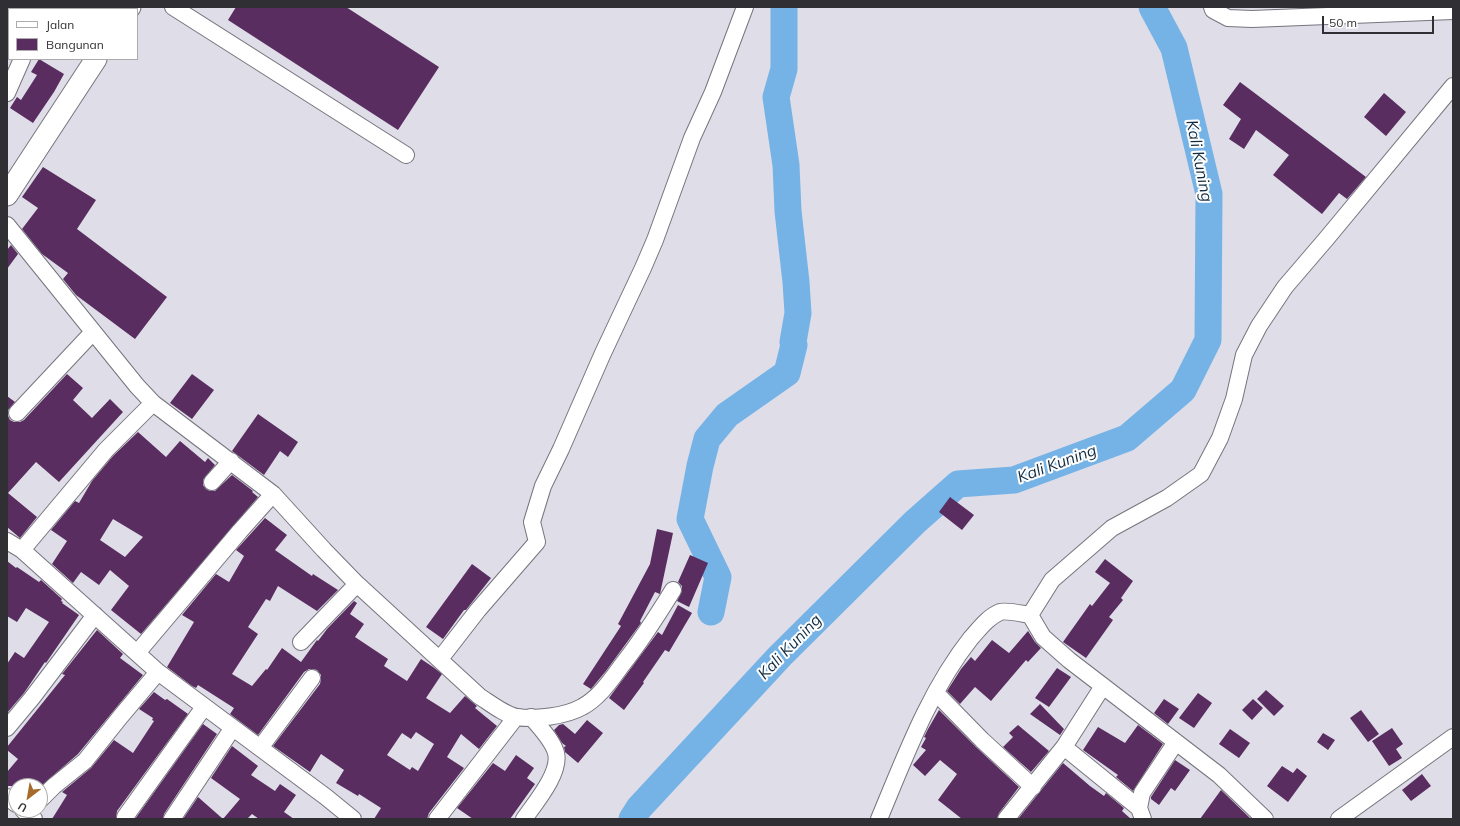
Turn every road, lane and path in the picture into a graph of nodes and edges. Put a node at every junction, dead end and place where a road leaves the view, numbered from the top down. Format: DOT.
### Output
graph roads {
  1 [pos="173,7"];
  2 [pos="745,7"];
  3 [pos="1212,7"];
  4 [pos="1453,11"];
  5 [pos="22,60"];
  6 [pos="95,60"];
  7 [pos="1453,86"];
  8 [pos="7,93"];
  9 [pos="406,155"];
  10 [pos="7,195"];
  11 [pos="7,225"];
  12 [pos="93,332"];
  13 [pos="153,403"];
  14 [pos="16,413"];
  15 [pos="231,461"];
  16 [pos="212,482"];
  17 [pos="273,494"];
  18 [pos="7,541"];
  19 [pos="22,550"];
  20 [pos="357,584"];
  21 [pos="673,590"];
  22 [pos="95,615"];
  23 [pos="1030,615"];
  24 [pos="301,642"];
  25 [pos="137,653"];
  26 [pos="440,659"];
  27 [pos="158,672"];
  28 [pos="312,678"];
  29 [pos="1103,686"];
  30 [pos="936,693"];
  31 [pos="204,707"];
  32 [pos="523,717"];
  33 [pos="7,728"];
  34 [pos="232,728"];
  35 [pos="1453,737"];
  36 [pos="1176,742"];
  37 [pos="1064,747"];
  38 [pos="260,748"];
  39 [pos="1033,787"];
  40 [pos="48,792"];
  41 [pos="1141,814"];
  42 [pos="125,817"];
  43 [pos="172,819"];
  44 [pos="353,819"];
  45 [pos="437,819"];
  46 [pos="524,819"];
  47 [pos="879,819"];
  48 [pos="1006,819"];
  49 [pos="1265,819"];
  50 [pos="1339,819"];
  1 -- 9 [label="street"];
  2 -- 26 [label="street"];
  3 -- 4 [label="street"];
  5 -- 8 [label="street"];
  6 -- 10 [label="main road"];
  7 -- 23 [label="street"];
  11 -- 12 [label="street"];
  12 -- 13 [label="street"];
  12 -- 14 [label="street"];
  13 -- 15 [label="street"];
  13 -- 19 [label="street"];
  15 -- 16 [label="street"];
  15 -- 17 [label="street"];
  17 -- 20 [label="street"];
  17 -- 25 [label="street"];
  18 -- 19 [label="street"];
  19 -- 22 [label="street"];
  20 -- 24 [label="street"];
  20 -- 26 [label="street"];
  21 -- 32 [label="street"];
  22 -- 25 [label="street"];
  22 -- 33 [label="street"];
  23 -- 29 [label="street"];
  23 -- 30 [label="street"];
  25 -- 27 [label="street"];
  26 -- 32 [label="street"];
  27 -- 31 [label="street"];
  27 -- 40 [label="street"];
  28 -- 38 [label="street"];
  29 -- 36 [label="street"];
  29 -- 37 [label="street"];
  30 -- 39 [label="street"];
  30 -- 47 [label="street"];
  31 -- 34 [label="street"];
  31 -- 42 [label="street"];
  32 -- 45 [label="street"];
  32 -- 46 [label="street"];
  34 -- 38 [label="street"];
  34 -- 43 [label="street"];
  35 -- 50 [label="street"];
  36 -- 41 [label="street"];
  36 -- 49 [label="street"];
  37 -- 39 [label="street"];
  37 -- 41 [label="street"];
  38 -- 44 [label="street"];
  39 -- 48 [label="street"];
}
